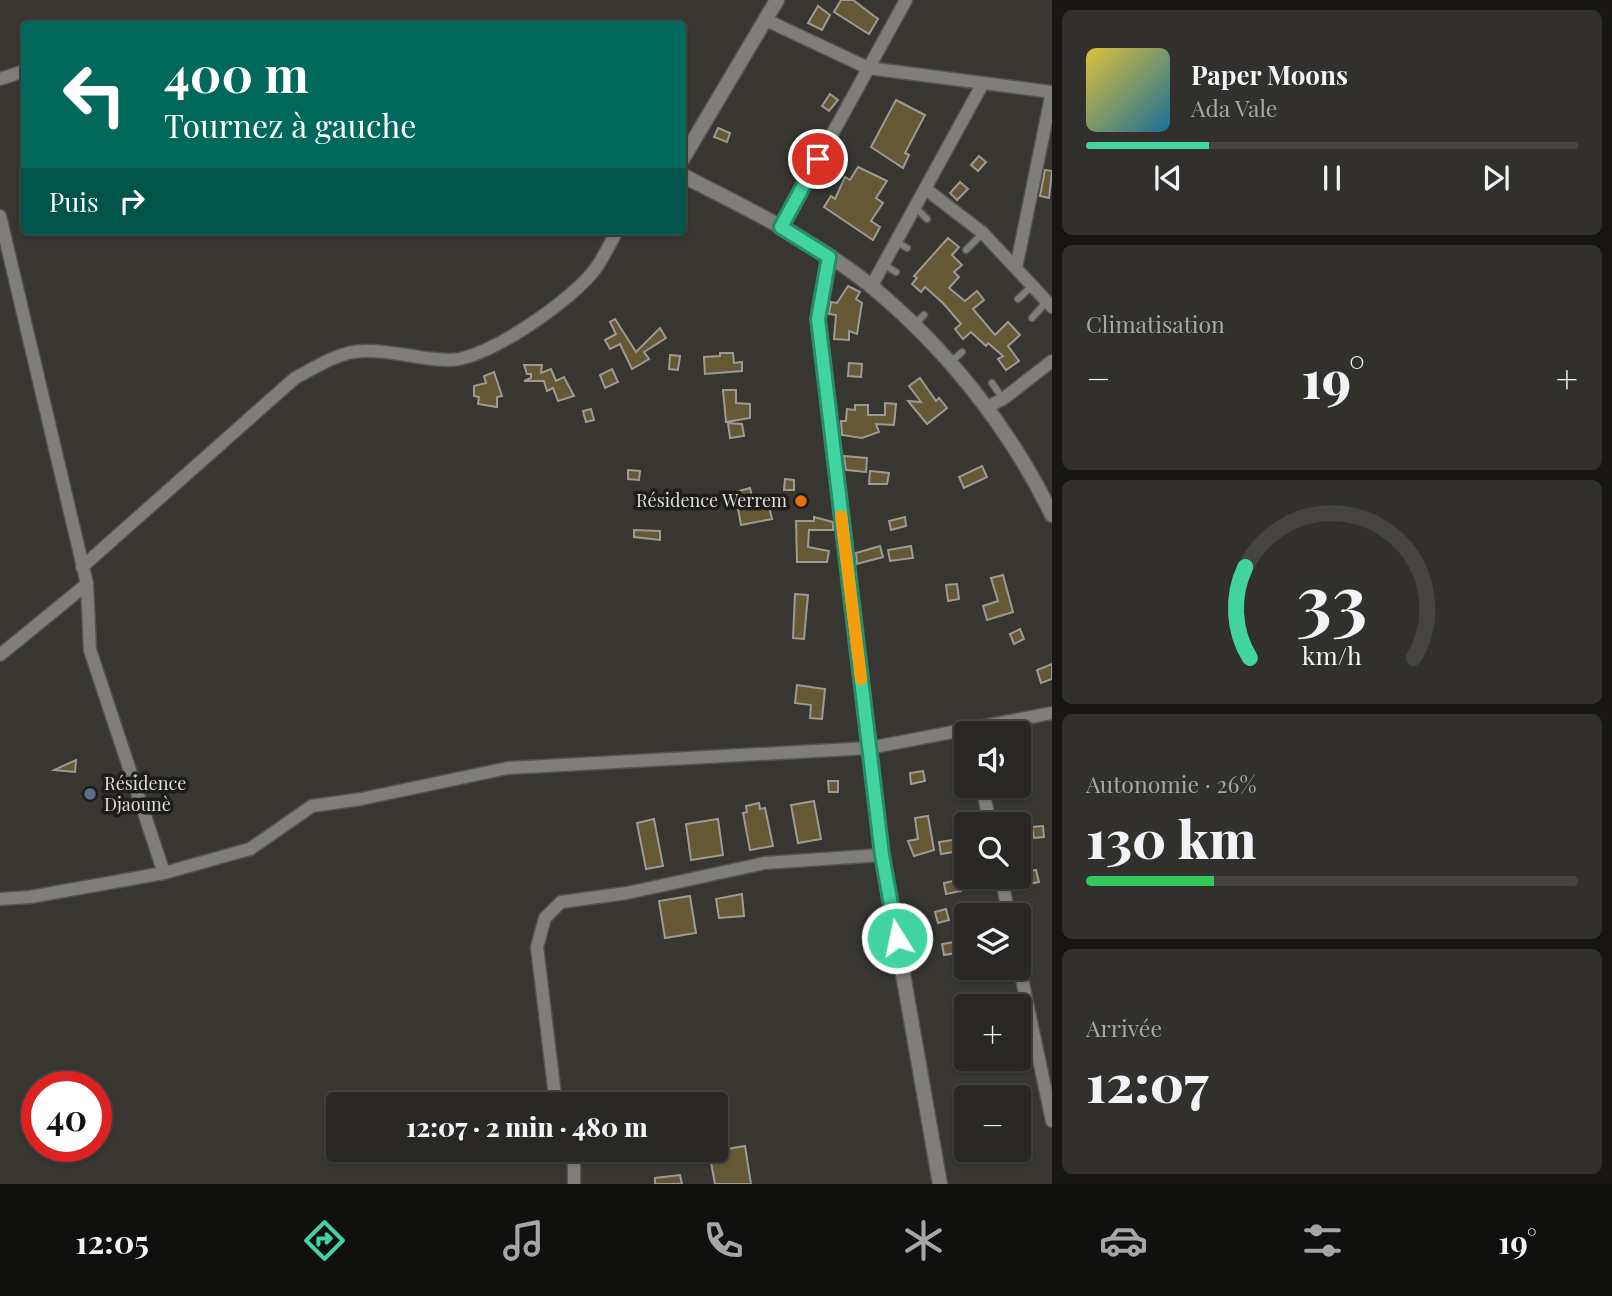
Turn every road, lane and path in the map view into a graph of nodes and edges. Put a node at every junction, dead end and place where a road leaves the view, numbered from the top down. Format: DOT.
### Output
graph roads {
  1 [pos="777,0"];
  2 [pos="906,0"];
  3 [pos="766,20"];
  4 [pos="868,68"];
  5 [pos="21,72"];
  6 [pos="0,79"];
  7 [pos="982,85"];
  8 [pos="1052,92"];
  9 [pos="686,153"];
  10 [pos="686,177"];
  11 [pos="927,190"];
  12 [pos="916,208"];
  13 [pos="0,216"];
  14 [pos="927,219"];
  15 [pos="781,227"];
  16 [pos="983,233"];
  17 [pos="615,235"];
  18 [pos="966,250"];
  19 [pos="829,257"];
  20 [pos="884,265"];
  21 [pos="1016,268"];
  22 [pos="896,272"];
  23 [pos="1032,286"];
  24 [pos="871,287"];
  25 [pos="1018,299"];
  26 [pos="1050,304"];
  27 [pos="924,315"];
  28 [pos="1032,318"];
  29 [pos="913,326"];
  30 [pos="962,352"];
  31 [pos="1052,361"];
  32 [pos="950,363"];
  33 [pos="992,383"];
  34 [pos="1003,399"];
  35 [pos="987,407"];
  36 [pos="1052,516"];
  37 [pos="82,567"];
  38 [pos="87,584"];
  39 [pos="0,655"];
  40 [pos="1052,713"];
  41 [pos="1016,721"];
  42 [pos="954,734"];
  43 [pos="869,748"];
  44 [pos="882,855"];
  45 [pos="164,873"];
  46 [pos="0,899"];
  47 [pos="1022,980"];
  48 [pos="555,1092"];
  49 [pos="1052,1121"];
  50 [pos="573,1162"];
  51 [pos="574,1184"];
  52 [pos="940,1184"];
  1 -- 3 [label="street"];
  2 -- 4 [label="street"];
  3 -- 4 [label="street"];
  3 -- 9 [label="street"];
  4 -- 7 [label="street"];
  4 -- 15 [label="street"];
  5 -- 6 [label="street"];
  7 -- 8 [label="street"];
  7 -- 11 [label="street"];
  8 -- 21 [label="street"];
  10 -- 15 [label="street"];
  11 -- 12 [label="street"];
  11 -- 16 [label="street"];
  12 -- 14 [label="lane"];
  12 -- 20 [label="street"];
  13 -- 37 [label="street"];
  15 -- 19 [label="street"];
  16 -- 18 [label="lane"];
  16 -- 21 [label="street"];
  17 -- 37 [label="street"];
  19 -- 24 [label="street"];
  19 -- 43 [label="street"];
  20 -- 22 [label="lane"];
  20 -- 24 [label="street"];
  21 -- 23 [label="street"];
  23 -- 25 [label="lane"];
  23 -- 26 [label="street"];
  24 -- 29 [label="street"];
  26 -- 28 [label="lane"];
  27 -- 29 [label="lane"];
  29 -- 32 [label="street"];
  30 -- 32 [label="lane"];
  31 -- 34 [label="street"];
  32 -- 35 [label="street"];
  33 -- 34 [label="lane"];
  34 -- 35 [label="street"];
  35 -- 36 [label="street"];
  37 -- 38 [label="street"];
  38 -- 39 [label="street"];
  38 -- 45 [label="street"];
  40 -- 41 [label="street"];
  42 -- 43 [label="street"];
  43 -- 44 [label="street"];
  43 -- 45 [label="street"];
  44 -- 48 [label="street"];
  44 -- 52 [label="street"];
  45 -- 46 [label="street"];
  47 -- 49 [label="street"];
  50 -- 51 [label="street"];
}
